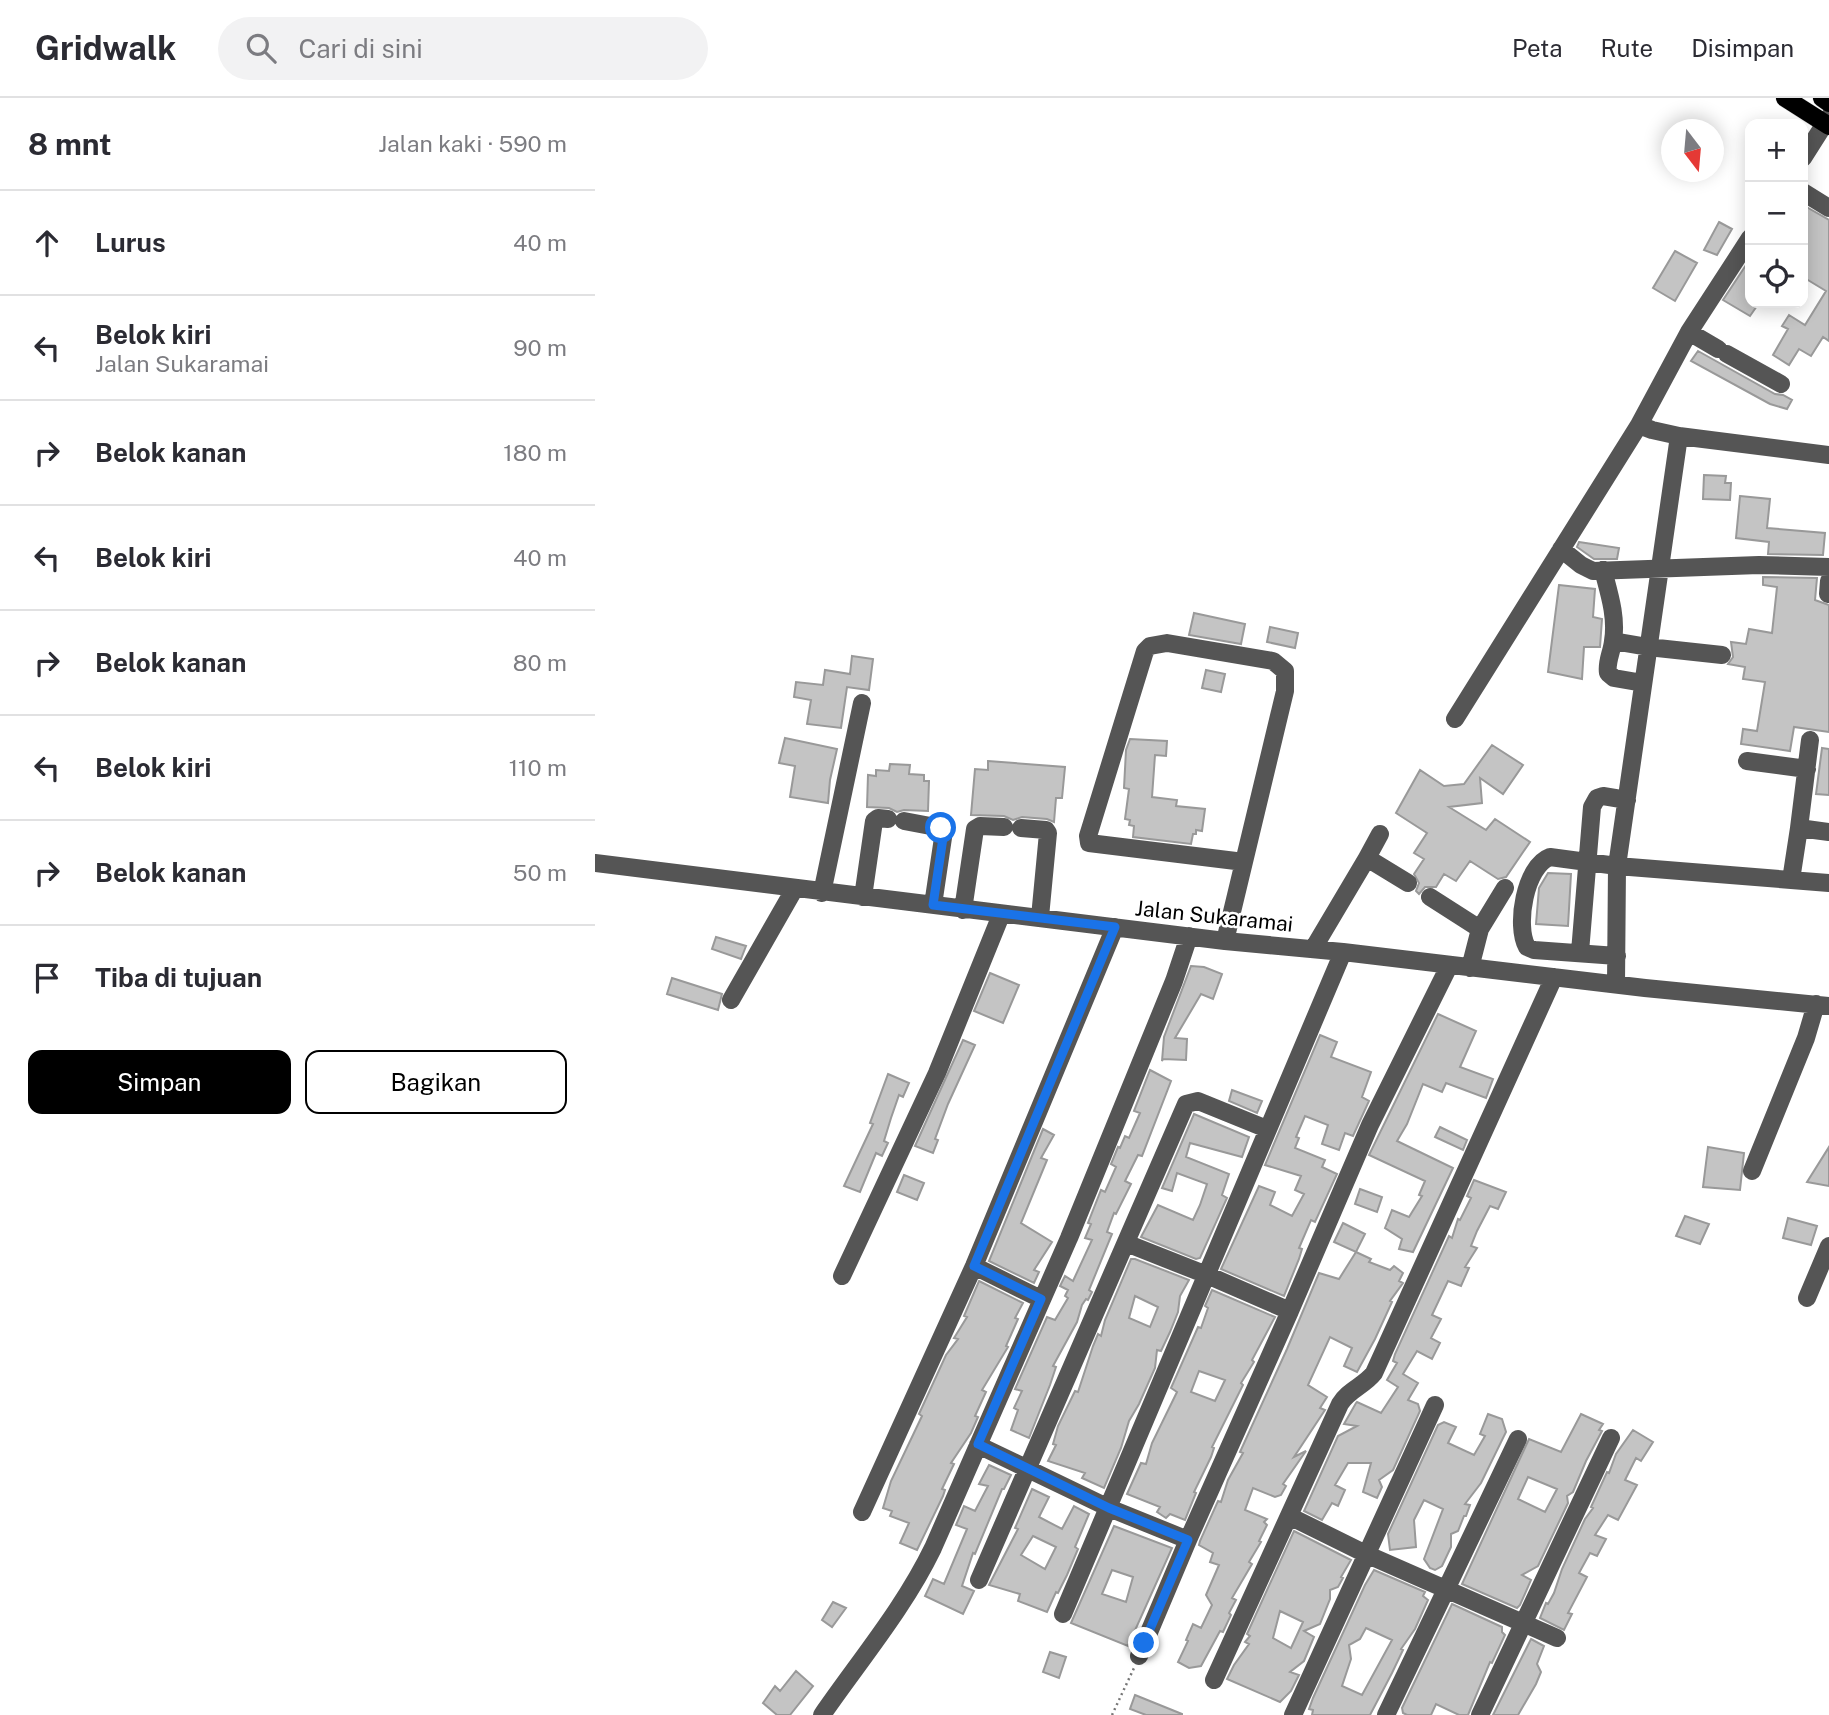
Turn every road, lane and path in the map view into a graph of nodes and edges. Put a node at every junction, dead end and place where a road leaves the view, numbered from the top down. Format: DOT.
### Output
graph roads {
  1 [pos="1785,98"];
  2 [pos="1822,98"];
  3 [pos="1829,103"];
  4 [pos="1828,122"];
  5 [pos="1808,151"];
  6 [pos="1808,195"];
  7 [pos="1829,208"];
  8 [pos="1746,245"];
  9 [pos="1689,332"];
  10 [pos="1781,384"];
  11 [pos="1639,425"];
  12 [pos="1679,436"];
  13 [pos="1829,455"];
  14 [pos="1562,549"];
  15 [pos="1829,567"];
  16 [pos="1660,568"];
  17 [pos="1603,570"];
  18 [pos="1613,641"];
  19 [pos="1649,647"];
  20 [pos="1723,655"];
  21 [pos="1643,683"];
  22 [pos="862,704"];
  23 [pos="1455,719"];
  24 [pos="1810,740"];
  25 [pos="1747,761"];
  26 [pos="1807,769"];
  27 [pos="1627,800"];
  28 [pos="1799,828"];
  29 [pos="1829,832"];
  30 [pos="1380,834"];
  31 [pos="1367,858"];
  32 [pos="1588,861"];
  33 [pos="1244,862"];
  34 [pos="595,863"];
  35 [pos="1618,866"];
  36 [pos="1791,880"];
  37 [pos="1408,883"];
  38 [pos="1829,883"];
  39 [pos="795,888"];
  40 [pos="1505,888"];
  41 [pos="822,893"];
  42 [pos="863,897"];
  43 [pos="1430,897"];
  44 [pos="933,905"];
  45 [pos="963,910"];
  46 [pos="1000,915"];
  47 [pos="1040,917"];
  48 [pos="1115,927"];
  49 [pos="1480,929"];
  50 [pos="1189,936"];
  51 [pos="1225,941"];
  52 [pos="1313,949"];
  53 [pos="1343,952"];
  54 [pos="1580,952"];
  55 [pos="1617,956"];
  56 [pos="1449,966"];
  57 [pos="1470,968"];
  58 [pos="1554,977"];
  59 [pos="1616,984"];
  60 [pos="731,1000"];
  61 [pos="1823,1005"];
  62 [pos="1267,1129"];
  63 [pos="1752,1171"];
  64 [pos="1126,1243"];
  65 [pos="1829,1246"];
  66 [pos="974,1266"];
  67 [pos="1207,1275"];
  68 [pos="842,1276"];
  69 [pos="1807,1298"];
  70 [pos="1041,1299"];
  71 [pos="1290,1311"];
  72 [pos="1435,1405"];
  73 [pos="1611,1438"];
  74 [pos="1518,1439"];
  75 [pos="978,1444"];
  76 [pos="1028,1468"];
  77 [pos="1109,1508"];
  78 [pos="862,1512"];
  79 [pos="1289,1516"];
  80 [pos="1188,1540"];
  81 [pos="1368,1555"];
  82 [pos="979,1580"];
  83 [pos="1446,1589"];
  84 [pos="1063,1614"];
  85 [pos="1524,1623"];
  86 [pos="1557,1637"];
  87 [pos="1139,1656"];
  88 [pos="1215,1679"];
  89 [pos="822,1715"];
  90 [pos="1112,1715"];
  91 [pos="1293,1715"];
  92 [pos="1386,1715"];
  93 [pos="1480,1715"];
  1 -- 4 [label="main road"];
  2 -- 3 [label="main road"];
  4 -- 5 [label="street"];
  6 -- 7 [label="street"];
  8 -- 9 [label="street"];
  9 -- 10 [label="street"];
  9 -- 11 [label="street"];
  11 -- 12 [label="street"];
  11 -- 14 [label="street"];
  12 -- 13 [label="street"];
  12 -- 16 [label="street"];
  14 -- 17 [label="street"];
  14 -- 23 [label="street"];
  15 -- 16 [label="street"];
  16 -- 17 [label="street"];
  16 -- 19 [label="street"];
  17 -- 18 [label="street"];
  18 -- 19 [label="street"];
  18 -- 21 [label="street"];
  19 -- 20 [label="street"];
  19 -- 21 [label="street"];
  21 -- 27 [label="street"];
  22 -- 41 [label="street"];
  24 -- 26 [label="street"];
  25 -- 26 [label="street"];
  26 -- 28 [label="street"];
  27 -- 32 [label="street"];
  27 -- 35 [label="street"];
  28 -- 29 [label="street"];
  28 -- 36 [label="street"];
  30 -- 31 [label="street"];
  31 -- 37 [label="street"];
  31 -- 52 [label="street"];
  32 -- 35 [label="street"];
  32 -- 54 [label="street"];
  32 -- 54 [label="street"];
  33 -- 33 [label="street"];
  33 -- 51 [label="street"];
  34 -- 39 [label="street, Jalan Sukaramai"];
  35 -- 36 [label="street"];
  35 -- 55 [label="street"];
  36 -- 38 [label="street"];
  39 -- 41 [label="street, Jalan Sukaramai"];
  39 -- 60 [label="street"];
  40 -- 49 [label="street"];
  41 -- 42 [label="street, Jalan Sukaramai"];
  42 -- 44 [label="street, Jalan Sukaramai"];
  42 -- 44 [label="street"];
  43 -- 49 [label="street"];
  44 -- 45 [label="street, Jalan Sukaramai"];
  45 -- 46 [label="street, Jalan Sukaramai"];
  45 -- 47 [label="street"];
  46 -- 47 [label="street, Jalan Sukaramai"];
  46 -- 68 [label="street"];
  47 -- 48 [label="street, Jalan Sukaramai"];
  48 -- 50 [label="street, Jalan Sukaramai"];
  48 -- 66 [label="street"];
  49 -- 57 [label="street"];
  50 -- 51 [label="street, Jalan Sukaramai"];
  50 -- 70 [label="street"];
  51 -- 52 [label="street, Jalan Sukaramai"];
  52 -- 53 [label="street, Jalan Sukaramai"];
  53 -- 56 [label="street, Jalan Sukaramai"];
  53 -- 62 [label="street"];
  54 -- 55 [label="street"];
  55 -- 59 [label="street"];
  56 -- 57 [label="street, Jalan Sukaramai"];
  56 -- 71 [label="street"];
  57 -- 58 [label="street, Jalan Sukaramai"];
  58 -- 59 [label="street, Jalan Sukaramai"];
  58 -- 79 [label="street"];
  59 -- 61 [label="street, Jalan Sukaramai"];
  61 -- 63 [label="street"];
  62 -- 64 [label="street"];
  62 -- 67 [label="street"];
  64 -- 67 [label="street"];
  64 -- 76 [label="street"];
  65 -- 69 [label="street"];
  66 -- 70 [label="street"];
  66 -- 78 [label="street"];
  67 -- 71 [label="street"];
  67 -- 77 [label="street"];
  70 -- 75 [label="street"];
  71 -- 80 [label="street"];
  72 -- 81 [label="street"];
  73 -- 85 [label="street"];
  74 -- 83 [label="street"];
  75 -- 76 [label="street"];
  75 -- 89 [label="street"];
  76 -- 77 [label="street"];
  76 -- 82 [label="street"];
  77 -- 80 [label="street"];
  77 -- 84 [label="street"];
  79 -- 81 [label="street"];
  79 -- 88 [label="street"];
  80 -- 87 [label="street"];
  81 -- 83 [label="street"];
  81 -- 91 [label="street"];
  83 -- 85 [label="street"];
  83 -- 92 [label="street"];
  85 -- 86 [label="street"];
  85 -- 93 [label="street"];
  87 -- 90 [label="path"];
}
